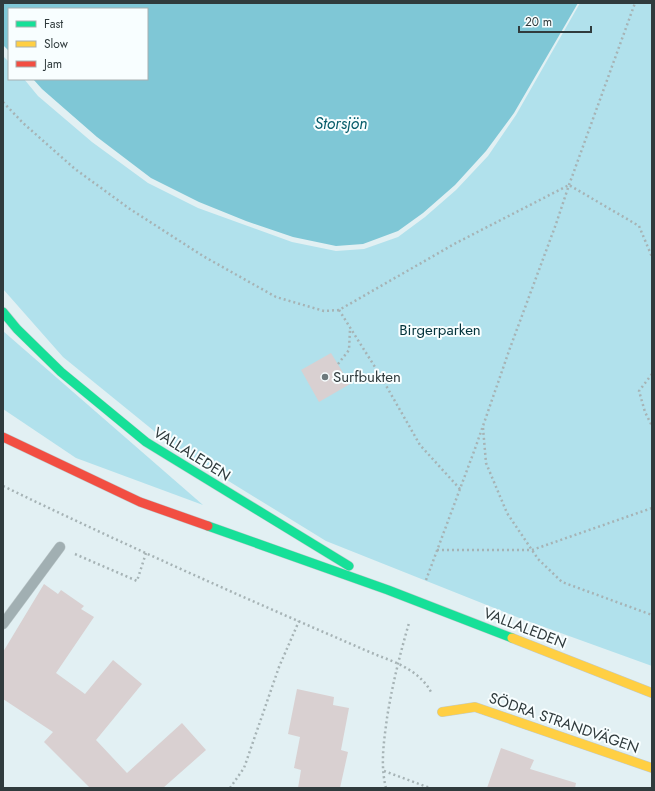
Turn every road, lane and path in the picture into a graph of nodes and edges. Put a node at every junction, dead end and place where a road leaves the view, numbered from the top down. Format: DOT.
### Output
graph roads {
  1 [pos="635,3"];
  2 [pos="3,102"];
  3 [pos="569,185"];
  4 [pos="652,257"];
  5 [pos="339,310"];
  6 [pos="3,312"];
  7 [pos="350,328"];
  8 [pos="338,364"];
  9 [pos="652,374"];
  10 [pos="483,426"];
  11 [pos="652,426"];
  12 [pos="3,437"];
  13 [pos="3,486"];
  14 [pos="460,489"];
  15 [pos="652,508"];
  16 [pos="60,547"];
  17 [pos="437,550"];
  18 [pos="532,550"];
  19 [pos="146,553"];
  20 [pos="425,580"];
  21 [pos="388,590"];
  22 [pos="652,615"];
  23 [pos="299,621"];
  24 [pos="409,622"];
  25 [pos="3,624"];
  26 [pos="398,663"];
  27 [pos="652,693"];
  28 [pos="442,712"];
  29 [pos="652,768"];
  30 [pos="384,771"];
  31 [pos="230,788"];
  32 [pos="386,788"];
  33 [pos="430,788"];
  1 -- 3 [label="path"];
  2 -- 5 [label="path"];
  3 -- 4 [label="path"];
  3 -- 5 [label="path"];
  3 -- 10 [label="path"];
  5 -- 7 [label="path"];
  6 -- 21 [label="main road, VALLALEDEN"];
  7 -- 8 [label="path"];
  7 -- 14 [label="path"];
  9 -- 11 [label="path"];
  10 -- 14 [label="path"];
  10 -- 18 [label="path"];
  12 -- 21 [label="main road, VALLALEDEN"];
  13 -- 19 [label="path"];
  14 -- 17 [label="path"];
  15 -- 18 [label="path"];
  16 -- 19 [label="path"];
  16 -- 25 [label="lane"];
  17 -- 18 [label="path"];
  17 -- 20 [label="path"];
  18 -- 22 [label="path"];
  19 -- 23 [label="path"];
  21 -- 27 [label="main road, VALLALEDEN"];
  23 -- 26 [label="path"];
  23 -- 31 [label="path"];
  24 -- 26 [label="path"];
  26 -- 28 [label="path"];
  26 -- 30 [label="path"];
  28 -- 29 [label="main road, SÖDRA STRANDVÄGEN"];
  30 -- 32 [label="path"];
  30 -- 33 [label="path"];
}
